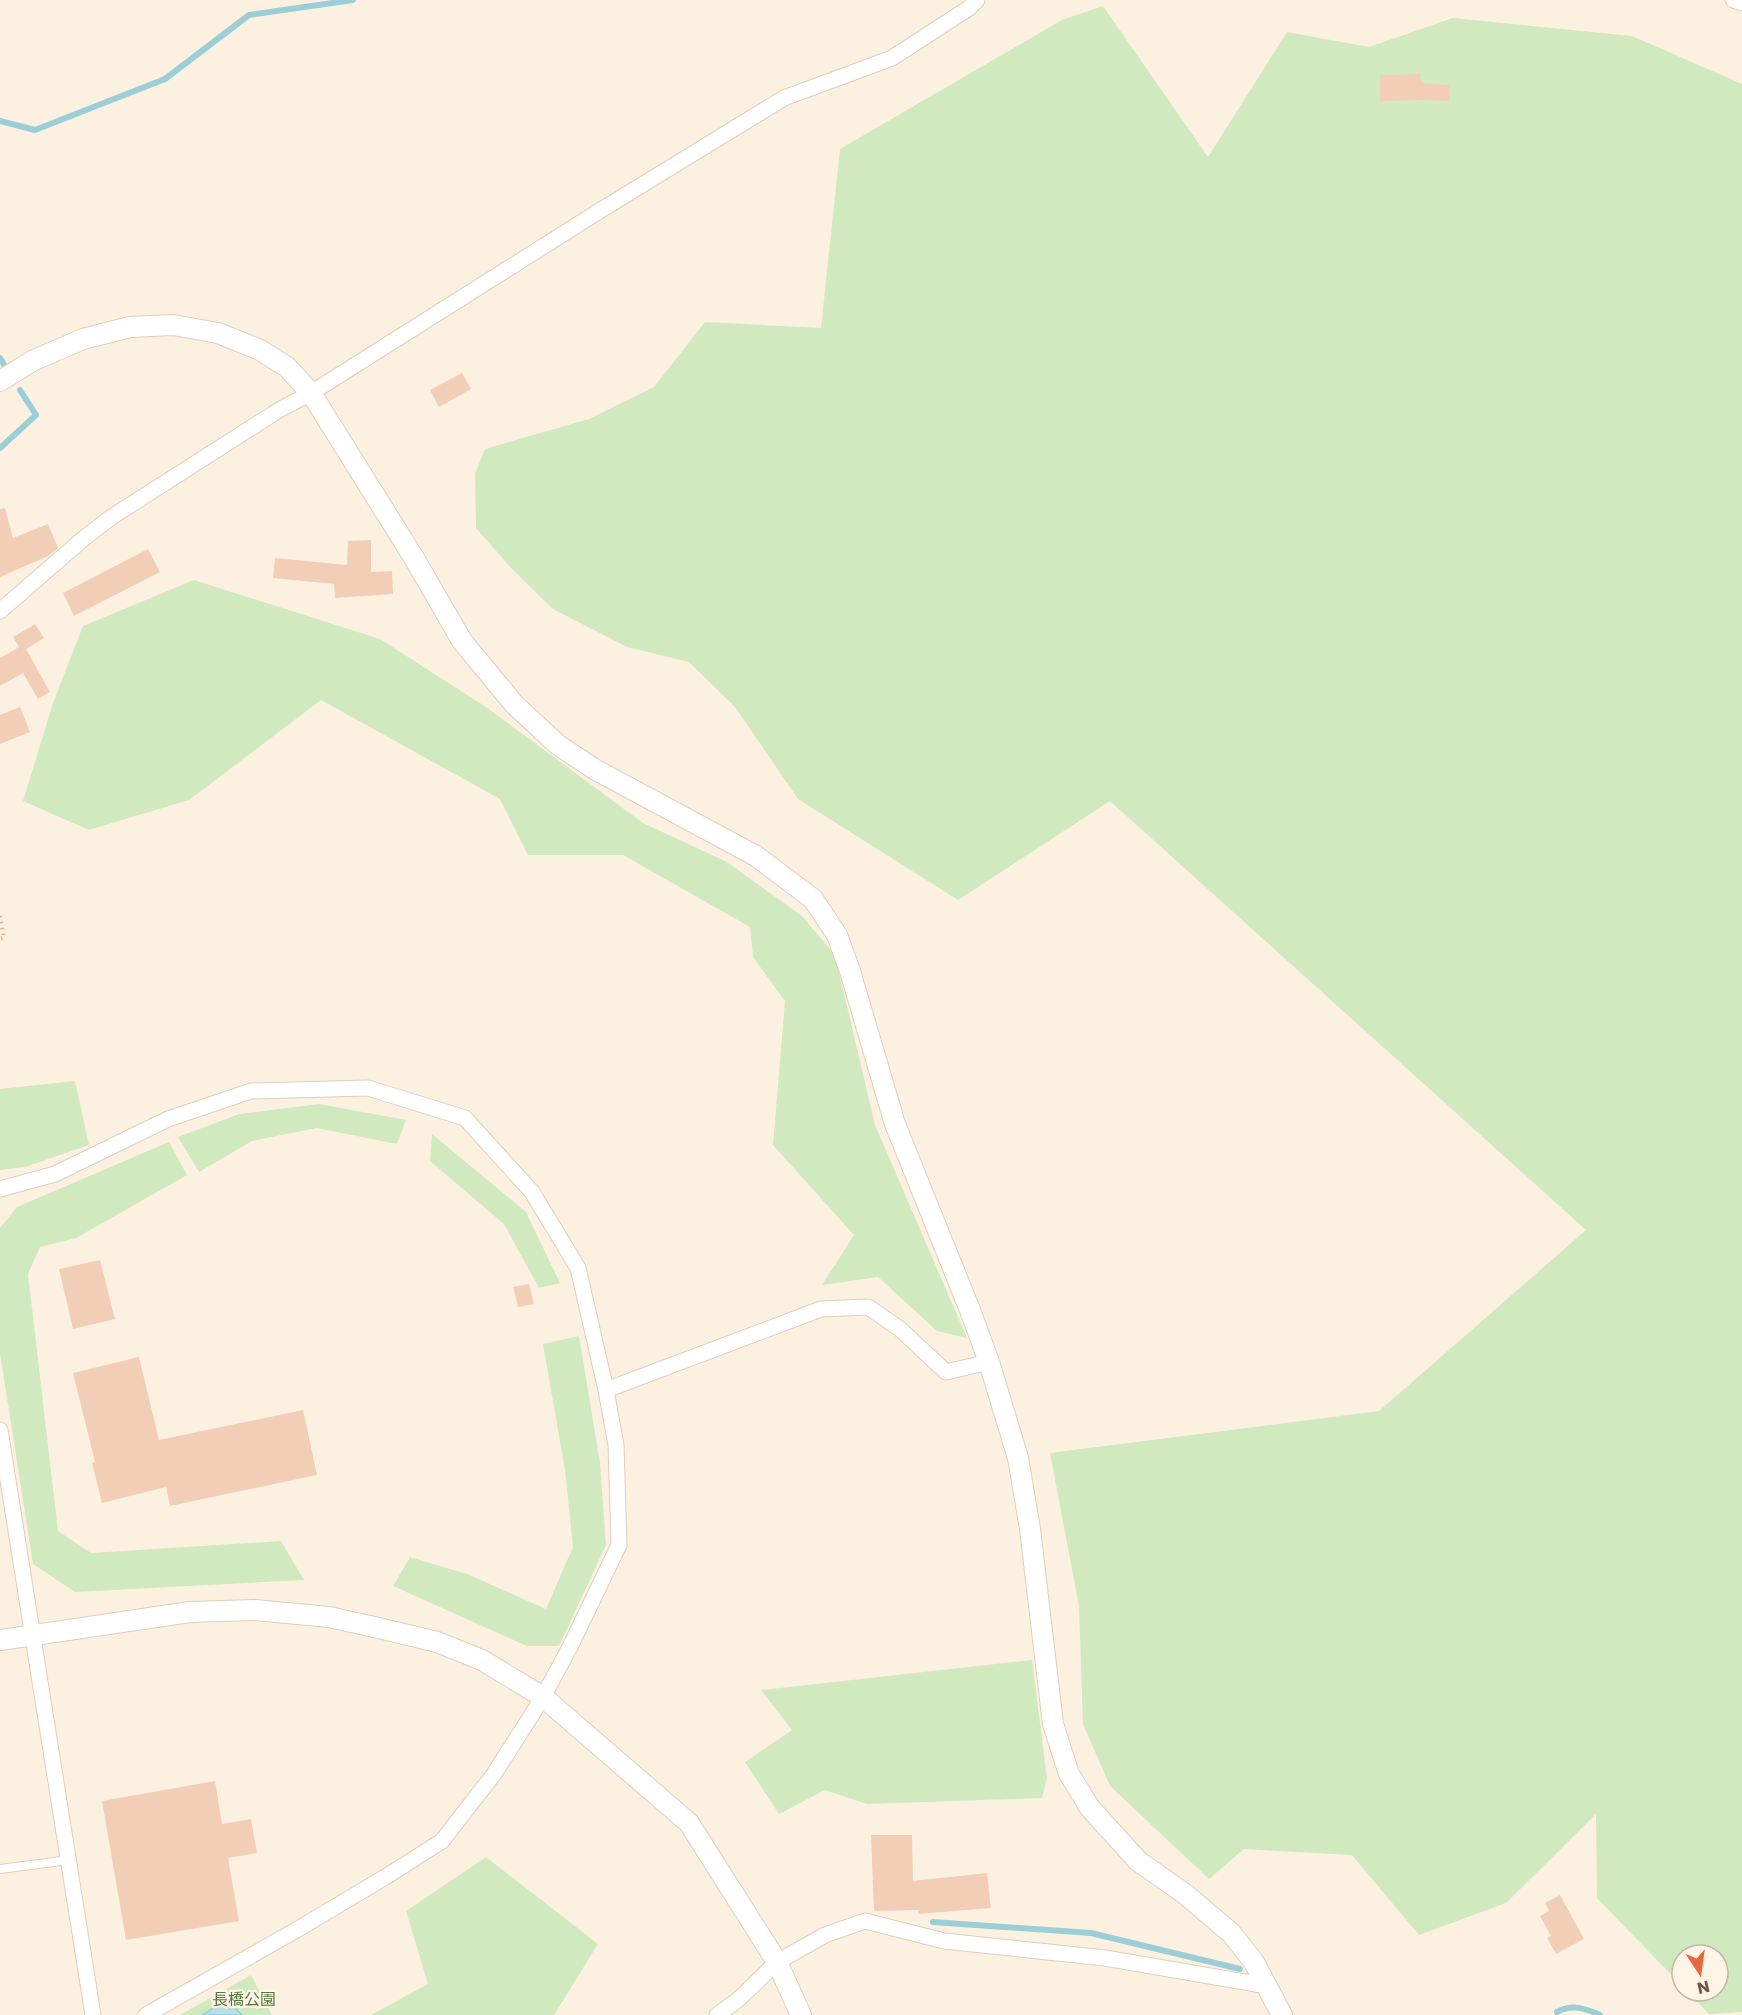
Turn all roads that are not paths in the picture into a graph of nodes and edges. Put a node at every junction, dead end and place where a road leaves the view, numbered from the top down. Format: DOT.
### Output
graph roads {
  1 [pos="977,0"];
  2 [pos="1733,0"];
  3 [pos="1742,3"];
  4 [pos="0,381"];
  5 [pos="311,393"];
  6 [pos="0,611"];
  7 [pos="0,1188"];
  8 [pos="989,1362"];
  9 [pos="606,1390"];
  10 [pos="0,1430"];
  11 [pos="33,1635"];
  12 [pos="0,1640"];
  13 [pos="543,1697"];
  14 [pos="69,1860"];
  15 [pos="0,1869"];
  16 [pos="777,1962"];
  17 [pos="1268,1986"];
  18 [pos="93,2015"];
  19 [pos="146,2015"];
  20 [pos="717,2015"];
  21 [pos="801,2015"];
  22 [pos="1282,2015"];
  1 -- 5 [label="street"];
  2 -- 3 [label="street"];
  4 -- 5 [label="street"];
  5 -- 6 [label="street"];
  5 -- 8 [label="street"];
  7 -- 9 [label="street"];
  8 -- 9 [label="street"];
  8 -- 17 [label="street"];
  9 -- 13 [label="street"];
  10 -- 11 [label="street"];
  11 -- 12 [label="street"];
  11 -- 13 [label="street"];
  11 -- 14 [label="street"];
  13 -- 16 [label="street"];
  13 -- 19 [label="street"];
  14 -- 15 [label="lane"];
  14 -- 18 [label="street"];
  16 -- 17 [label="street"];
  16 -- 20 [label="street"];
  16 -- 21 [label="street"];
  17 -- 22 [label="street"];
}
